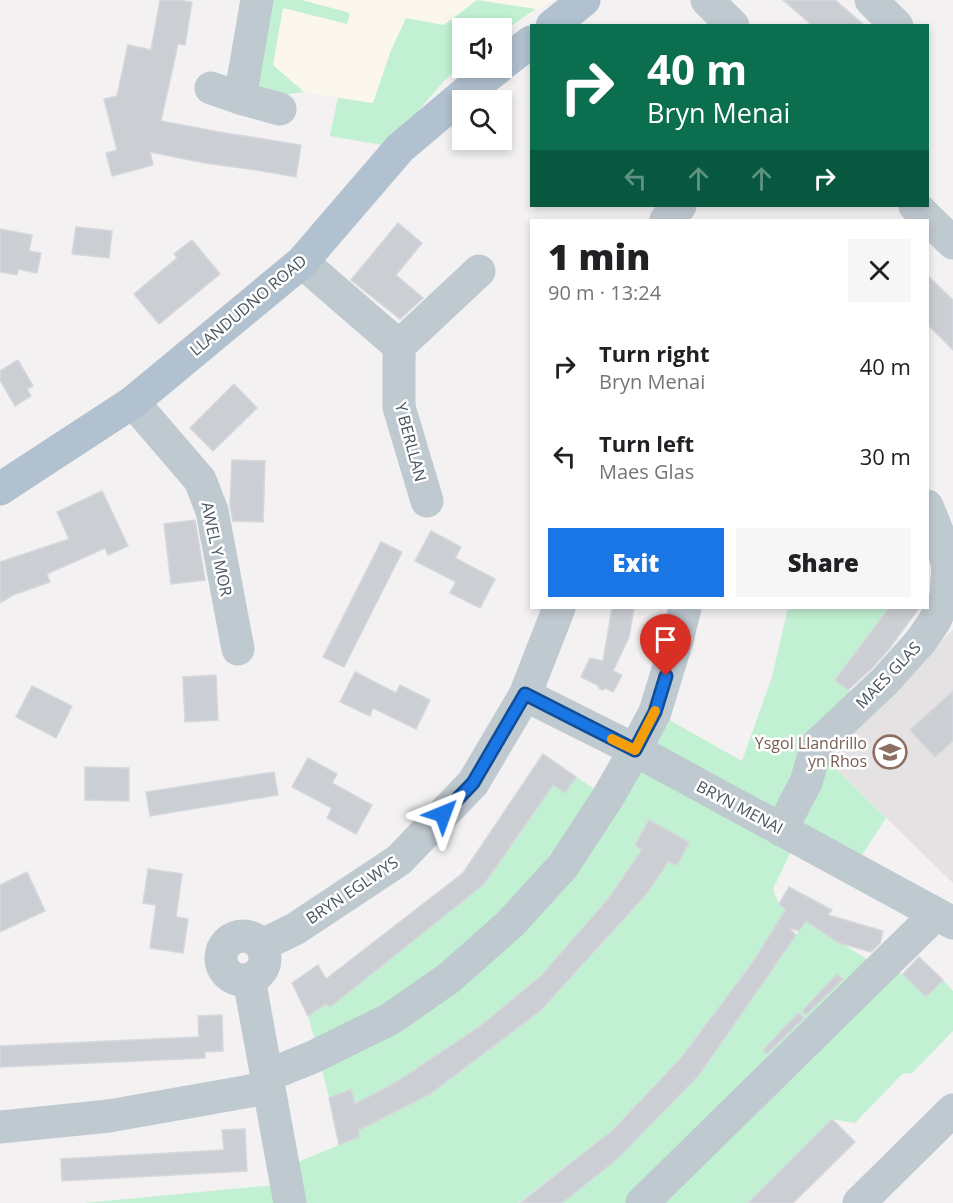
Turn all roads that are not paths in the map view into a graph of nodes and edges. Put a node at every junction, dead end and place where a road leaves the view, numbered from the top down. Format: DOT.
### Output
graph roads {
  1 [pos="257,0"];
  2 [pos="584,0"];
  3 [pos="707,0"];
  4 [pos="871,0"];
  5 [pos="554,24"];
  6 [pos="732,24"];
  7 [pos="895,24"];
  8 [pos="530,43"];
  9 [pos="512,56"];
  10 [pos="484,78"];
  11 [pos="280,109"];
  12 [pos="916,207"];
  13 [pos="928,219"];
  14 [pos="929,220"];
  15 [pos="953,243"];
  16 [pos="302,262"];
  17 [pos="479,271"];
  18 [pos="399,346"];
  19 [pos="133,402"];
  20 [pos="0,489"];
  21 [pos="427,501"];
  22 [pos="929,511"];
  23 [pos="559,609"];
  24 [pos="685,609"];
  25 [pos="238,649"];
  26 [pos="525,694"];
  27 [pos="635,750"];
  28 [pos="782,830"];
  29 [pos="944,919"];
  30 [pos="267,1082"];
  31 [pos="953,1110"];
  32 [pos="0,1127"];
  33 [pos="290,1203"];
  34 [pos="642,1203"];
  35 [pos="859,1203"];
  1 -- 11 [label="street"];
  2 -- 5 [label="main road"];
  3 -- 6 [label="street"];
  4 -- 7 [label="street"];
  8 -- 9 [label="main road, LLANDUDNO ROAD"];
  10 -- 16 [label="main road, LLANDUDNO ROAD"];
  12 -- 13 [label="street"];
  14 -- 15 [label="street"];
  16 -- 18 [label="street"];
  16 -- 19 [label="main road, LLANDUDNO ROAD"];
  17 -- 18 [label="street"];
  18 -- 21 [label="street, Y BERLLAN"];
  19 -- 20 [label="main road, LLANDUDNO ROAD"];
  19 -- 25 [label="street, AWEL Y MOR"];
  22 -- 28 [label="street, MAES GLAS"];
  23 -- 26 [label="street, BRYN EGLWYS"];
  24 -- 27 [label="street"];
  26 -- 27 [label="street, BRYN MENAI"];
  26 -- 30 [label="street, BRYN EGLWYS"];
  27 -- 28 [label="street, BRYN MENAI"];
  27 -- 30 [label="street"];
  28 -- 29 [label="street, BRYN MENAI"];
  29 -- 34 [label="street"];
  30 -- 32 [label="street"];
  30 -- 33 [label="street"];
  31 -- 35 [label="street"];
}
